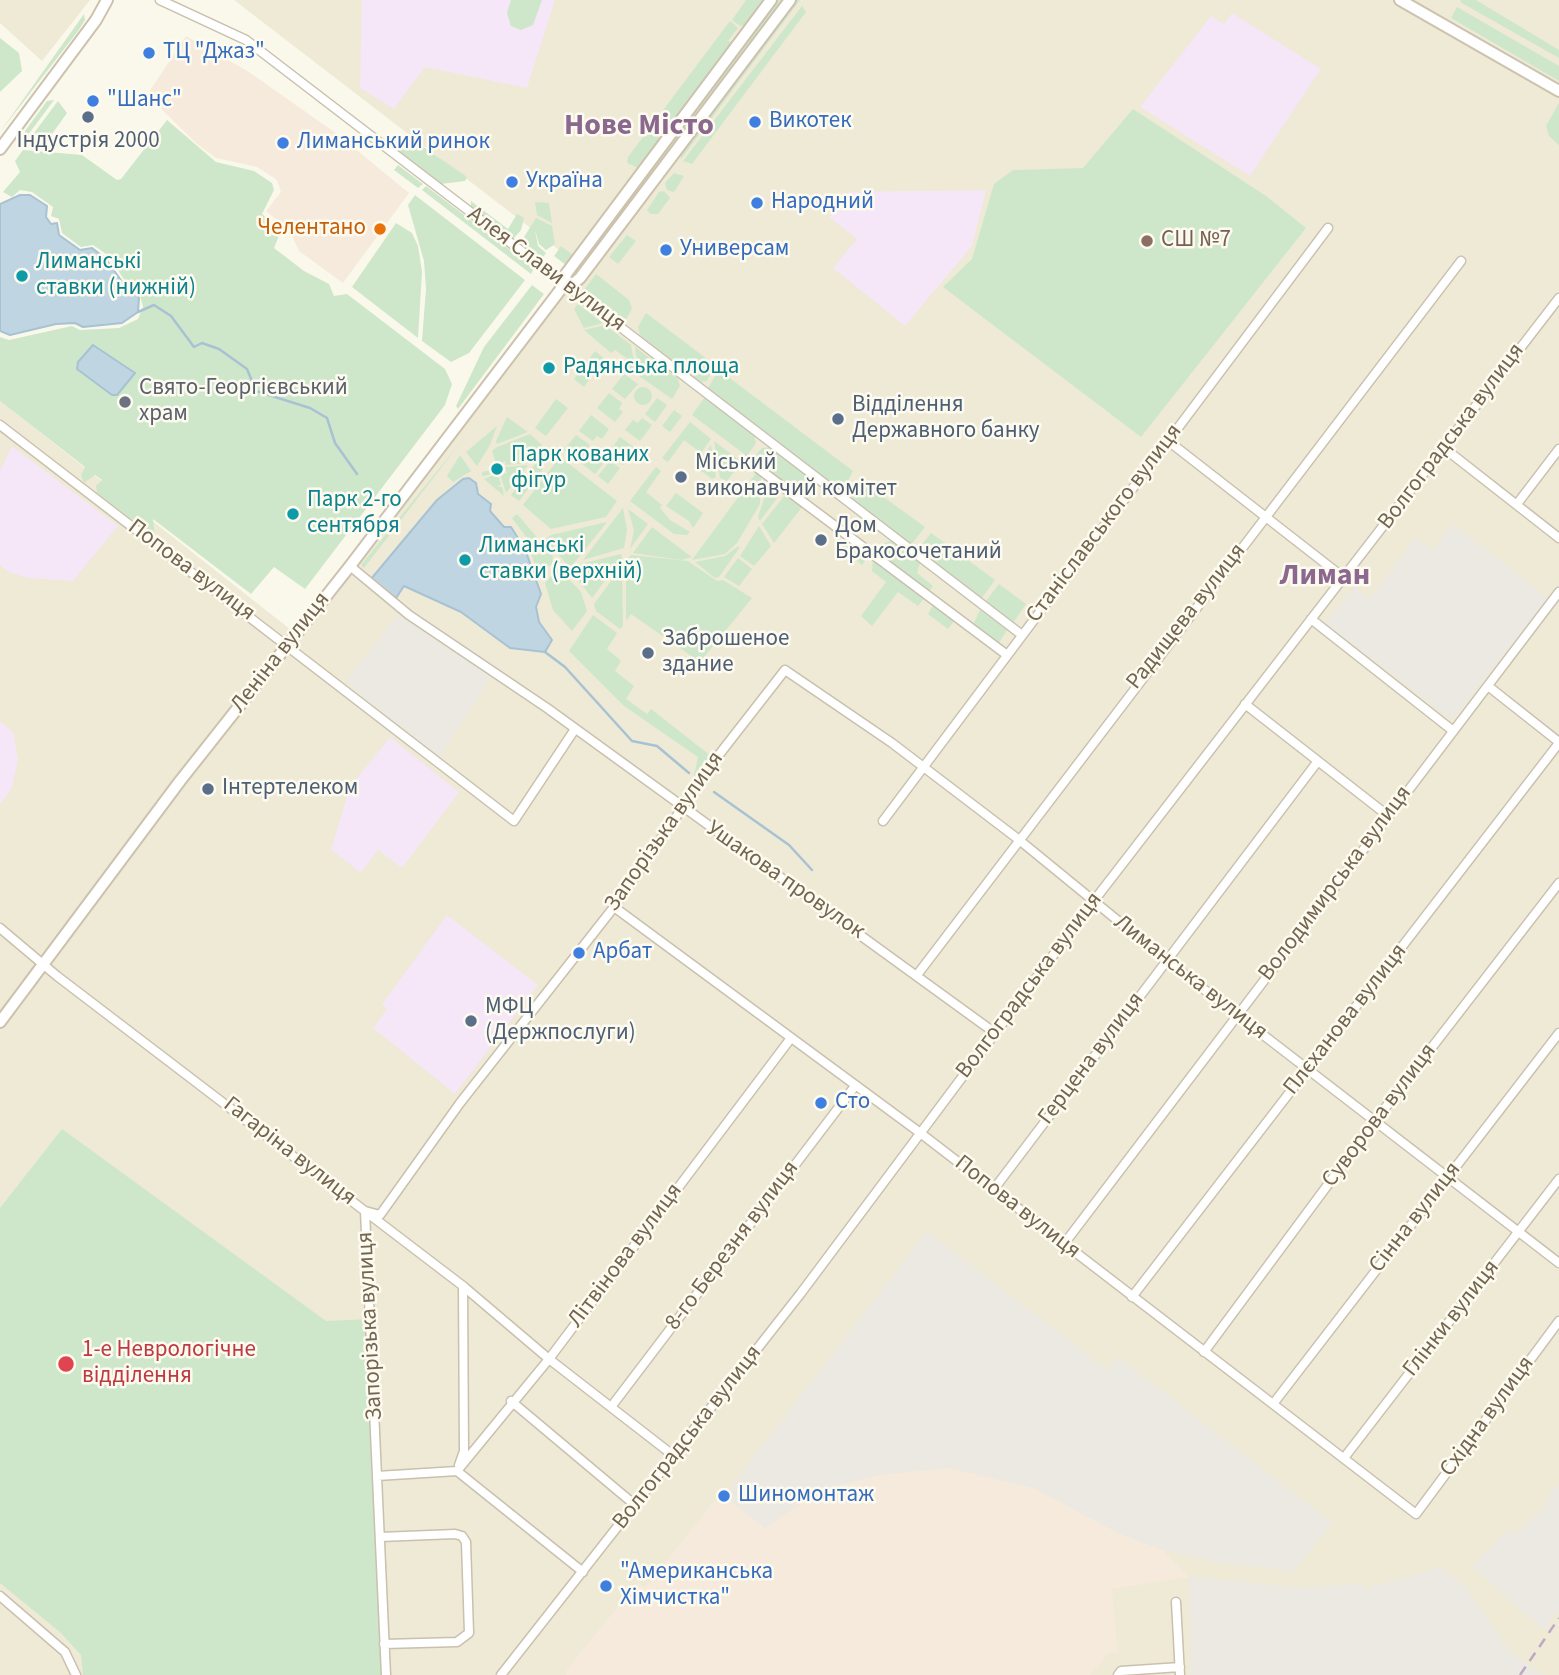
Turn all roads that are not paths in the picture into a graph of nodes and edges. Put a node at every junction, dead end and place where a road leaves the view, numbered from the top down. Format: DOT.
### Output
graph roads {
  1 [pos="107,0"];
  2 [pos="160,0"];
  3 [pos="771,0"];
  4 [pos="790,0"];
  5 [pos="1400,0"];
  6 [pos="1559,91"];
  7 [pos="0,149"];
  8 [pos="1328,228"];
  9 [pos="1461,261"];
  10 [pos="564,285"];
  11 [pos="1559,298"];
  12 [pos="0,425"];
  13 [pos="1167,440"];
  14 [pos="1444,448"];
  15 [pos="1559,449"];
  16 [pos="747,460"];
  17 [pos="1517,504"];
  18 [pos="1266,516"];
  19 [pos="1559,538"];
  20 [pos="350,566"];
  21 [pos="1344,578"];
  22 [pos="1559,592"];
  23 [pos="1311,619"];
  24 [pos="1021,635"];
  25 [pos="286,644"];
  26 [pos="1007,655"];
  27 [pos="785,670"];
  28 [pos="1488,686"];
  29 [pos="1245,704"];
  30 [pos="575,729"];
  31 [pos="1452,730"];
  32 [pos="1559,743"];
  33 [pos="1318,761"];
  34 [pos="923,767"];
  35 [pos="682,808"];
  36 [pos="1388,815"];
  37 [pos="883,821"];
  38 [pos="1018,839"];
  39 [pos="1559,883"];
  40 [pos="1093,902"];
  41 [pos="614,907"];
  42 [pos="0,929"];
  43 [pos="1166,960"];
  44 [pos="43,964"];
  45 [pos="917,975"];
  46 [pos="1237,1014"];
  47 [pos="0,1022"];
  48 [pos="995,1033"];
  49 [pos="1559,1033"];
  50 [pos="791,1038"];
  51 [pos="1308,1070"];
  52 [pos="855,1086"];
  53 [pos="1376,1121"];
  54 [pos="919,1132"];
  55 [pos="1449,1177"];
  56 [pos="1559,1180"];
  57 [pos="994,1189"];
  58 [pos="365,1211"];
  59 [pos="1519,1232"];
  60 [pos="1064,1244"];
  61 [pos="1559,1263"];
  62 [pos="463,1286"];
  63 [pos="1132,1297"];
  64 [pos="1559,1321"];
  65 [pos="1204,1352"];
  66 [pos="549,1359"];
  67 [pos="511,1401"];
  68 [pos="1273,1404"];
  69 [pos="611,1407"];
  70 [pos="674,1456"];
  71 [pos="1344,1458"];
  72 [pos="457,1471"];
  73 [pos="377,1476"];
  74 [pos="635,1505"];
  75 [pos="1416,1514"];
  76 [pos="380,1537"];
  77 [pos="583,1572"];
  78 [pos="0,1596"];
  79 [pos="1176,1602"];
  80 [pos="384,1644"];
  81 [pos="1180,1671"];
  82 [pos="76,1675"];
  83 [pos="386,1675"];
  84 [pos="501,1675"];
  85 [pos="1118,1675"];
  1 -- 7 [label="street"];
  2 -- 10 [label="street, Алея Слави вулиця"];
  3 -- 10 [label="street, Леніна вулиця"];
  4 -- 10 [label="street, Леніна вулиця"];
  5 -- 6 [label="street"];
  8 -- 13 [label="street, Станіславського вулиця"];
  9 -- 18 [label="street, Радищева вулиця"];
  10 -- 20 [label="street, Леніна вулиця"];
  10 -- 24 [label="street, Алея Слави вулиця"];
  11 -- 14 [label="street, Волгоградська вулиця"];
  12 -- 25 [label="street, Попова вулиця"];
  13 -- 18 [label="street"];
  13 -- 24 [label="street, Станіславського вулиця"];
  14 -- 17 [label="street"];
  14 -- 21 [label="street, Волгоградська вулиця"];
  15 -- 17 [label="street"];
  16 -- 26 [label="street"];
  17 -- 19 [label="street"];
  18 -- 21 [label="street"];
  18 -- 38 [label="street, Радищева вулиця"];
  20 -- 25 [label="street, Леніна вулиця"];
  20 -- 30 [label="street, Ушакова провулок"];
  21 -- 23 [label="street, Волгоградська вулиця"];
  22 -- 28 [label="street, Володимирська вулиця"];
  23 -- 29 [label="street, Волгоградська вулиця"];
  23 -- 31 [label="street"];
  24 -- 26 [label="street, Станіславського вулиця"];
  25 -- 30 [label="street, Попова вулиця"];
  25 -- 44 [label="street, Леніна вулиця"];
  26 -- 34 [label="street, Станіславського вулиця"];
  27 -- 34 [label="street, Лиманська вулиця"];
  27 -- 35 [label="street, Запорізька вулиця"];
  28 -- 31 [label="street, Володимирська вулиця"];
  28 -- 32 [label="street"];
  29 -- 33 [label="street"];
  29 -- 40 [label="street, Волгоградська вулиця"];
  30 -- 35 [label="street, Ушакова провулок"];
  31 -- 36 [label="street, Володимирська вулиця"];
  32 -- 51 [label="street, Плєханова вулиця"];
  33 -- 36 [label="street"];
  33 -- 43 [label="street, Герцена вулиця"];
  34 -- 37 [label="street, Станіславського вулиця"];
  34 -- 38 [label="street, Лиманська вулиця"];
  35 -- 41 [label="street, Запорізька вулиця"];
  35 -- 45 [label="street, Ушакова провулок"];
  36 -- 46 [label="street, Володимирська вулиця"];
  38 -- 40 [label="street, Лиманська вулиця"];
  38 -- 45 [label="street, Радищева вулиця"];
  39 -- 53 [label="street, Суворова вулиця"];
  40 -- 43 [label="street, Лиманська вулиця"];
  40 -- 48 [label="street, Волгоградська вулиця"];
  41 -- 50 [label="street, Попова вулиця"];
  41 -- 58 [label="street, Запорізька вулиця"];
  42 -- 44 [label="street, Гагаріна вулиця"];
  43 -- 46 [label="street, Лиманська вулиця"];
  43 -- 57 [label="street, Герцена вулиця"];
  44 -- 47 [label="street, Леніна вулиця"];
  44 -- 58 [label="street, Гагаріна вулиця"];
  45 -- 48 [label="street, Ушакова провулок"];
  46 -- 51 [label="street, Лиманська вулиця"];
  46 -- 60 [label="street, Володимирська вулиця"];
  48 -- 54 [label="street, Волгоградська вулиця"];
  49 -- 55 [label="street, Сінна вулиця"];
  50 -- 52 [label="street, Попова вулиця"];
  50 -- 66 [label="street, Літвінова вулиця"];
  51 -- 53 [label="street, Лиманська вулиця"];
  51 -- 63 [label="street, Плєханова вулиця"];
  52 -- 54 [label="street, Попова вулиця"];
  52 -- 69 [label="street, 8-го Березня вулиця"];
  53 -- 55 [label="street, Лиманська вулиця"];
  53 -- 65 [label="street, Суворова вулиця"];
  54 -- 57 [label="street, Попова вулиця"];
  54 -- 70 [label="street, Волгоградська вулиця"];
  55 -- 59 [label="street, Лиманська вулиця"];
  55 -- 68 [label="street, Сінна вулиця"];
  56 -- 59 [label="street, Глінки вулиця"];
  57 -- 60 [label="street, Попова вулиця"];
  58 -- 62 [label="street, Гагаріна вулиця"];
  58 -- 73 [label="street, Запорізька вулиця"];
  59 -- 61 [label="street, Лиманська вулиця"];
  59 -- 71 [label="street, Глінки вулиця"];
  60 -- 63 [label="street, Попова вулиця"];
  62 -- 66 [label="street, Гагаріна вулиця"];
  62 -- 72 [label="street"];
  63 -- 65 [label="street, Попова вулиця"];
  64 -- 75 [label="street, Східна вулиця"];
  65 -- 68 [label="street, Попова вулиця"];
  66 -- 67 [label="street, Літвінова вулиця"];
  66 -- 69 [label="street, Гагаріна вулиця"];
  67 -- 72 [label="street, Літвінова вулиця"];
  67 -- 74 [label="street"];
  68 -- 71 [label="street, Попова вулиця"];
  69 -- 70 [label="street, Гагаріна вулиця"];
  70 -- 74 [label="street, Волгоградська вулиця"];
  71 -- 75 [label="street, Попова вулиця"];
  72 -- 73 [label="street"];
  72 -- 77 [label="street"];
  73 -- 76 [label="street, Запорізька вулиця"];
  74 -- 77 [label="street, Волгоградська вулиця"];
  76 -- 80 [label="street, Запорізька вулиця"];
  76 -- 80 [label="street"];
  77 -- 84 [label="street, Волгоградська вулиця"];
  78 -- 82 [label="street"];
  79 -- 81 [label="street"];
  80 -- 83 [label="street, Запорізька вулиця"];
  81 -- 85 [label="street"];
}
